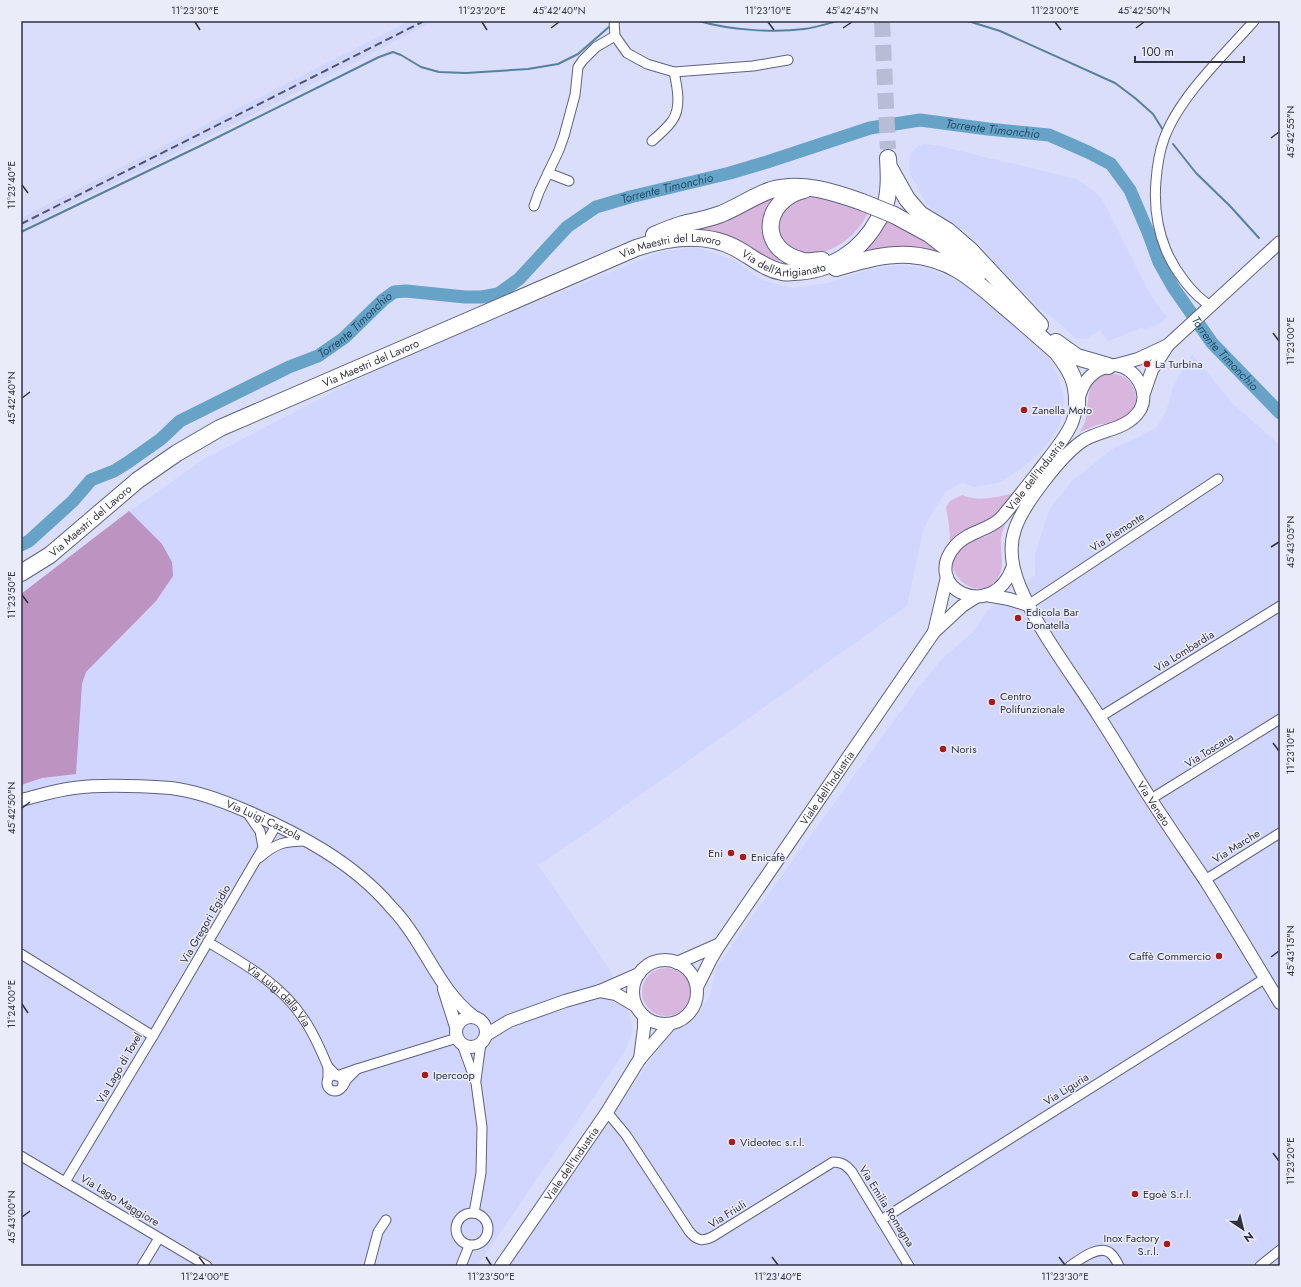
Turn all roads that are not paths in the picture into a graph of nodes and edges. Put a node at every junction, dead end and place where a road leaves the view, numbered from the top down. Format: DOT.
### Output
graph roads {
  1 [pos="1254,21"];
  2 [pos="615,29"];
  3 [pos="788,60"];
  4 [pos="674,72"];
  5 [pos="652,141"];
  6 [pos="888,157"];
  7 [pos="548,173"];
  8 [pos="569,181"];
  9 [pos="811,189"];
  10 [pos="534,206"];
  11 [pos="1277,244"];
  12 [pos="751,258"];
  13 [pos="822,260"];
  14 [pos="783,272"];
  15 [pos="567,279"];
  16 [pos="1209,308"];
  17 [pos="1168,345"];
  18 [pos="1060,350"];
  19 [pos="1112,366"];
  20 [pos="1144,393"];
  21 [pos="1077,405"];
  22 [pos="1218,479"];
  23 [pos="1013,566"];
  24 [pos="21,573"];
  25 [pos="947,577"];
  26 [pos="981,596"];
  27 [pos="1028,605"];
  28 [pos="1280,606"];
  29 [pos="934,632"];
  30 [pos="1100,717"];
  31 [pos="1280,719"];
  32 [pos="1151,799"];
  33 [pos="21,800"];
  34 [pos="246,811"];
  35 [pos="277,824"];
  36 [pos="1280,833"];
  37 [pos="309,841"];
  38 [pos="263,847"];
  39 [pos="254,863"];
  40 [pos="1205,880"];
  41 [pos="208,942"];
  42 [pos="720,944"];
  43 [pos="21,954"];
  44 [pos="677,962"];
  45 [pos="639,974"];
  46 [pos="1264,979"];
  47 [pos="443,984"];
  48 [pos="697,987"];
  49 [pos="600,991"];
  50 [pos="1279,999"];
  51 [pos="636,1006"];
  52 [pos="644,1016"];
  53 [pos="478,1019"];
  54 [pos="509,1021"];
  55 [pos="670,1024"];
  56 [pos="153,1036"];
  57 [pos="459,1036"];
  58 [pos="483,1039"];
  59 [pos="639,1060"];
  60 [pos="328,1067"];
  61 [pos="357,1069"];
  62 [pos="338,1076"];
  63 [pos="328,1079"];
  64 [pos="476,1083"];
  65 [pos="343,1086"];
  66 [pos="607,1112"];
  67 [pos="21,1156"];
  68 [pos="841,1162"];
  69 [pos="65,1182"];
  70 [pos="474,1213"];
  71 [pos="386,1220"];
  72 [pos="881,1220"];
  73 [pos="159,1238"];
  74 [pos="469,1246"];
  75 [pos="1280,1250"];
  76 [pos="142,1266"];
  77 [pos="207,1266"];
  78 [pos="369,1266"];
  79 [pos="461,1266"];
  80 [pos="501,1266"];
  81 [pos="909,1266"];
  82 [pos="1070,1266"];
  83 [pos="1119,1266"];
  84 [pos="1260,1266"];
  1 -- 16 [label="street"];
  2 -- 4 [label="street"];
  2 -- 7 [label="street"];
  3 -- 4 [label="street"];
  4 -- 5 [label="street"];
  6 -- 13 [label="highway, Via dell'Artigianato"];
  6 -- 14 [label="highway, Via dell'Artigianato"];
  6 -- 18 [label="highway"];
  7 -- 8 [label="street"];
  7 -- 10 [label="street"];
  9 -- 13 [label="highway"];
  9 -- 15 [label="highway"];
  9 -- 18 [label="highway, bridge"];
  11 -- 16 [label="main road, Viale dell'Industria"];
  12 -- 13 [label="highway, Via dell'Artigianato"];
  12 -- 14 [label="highway, Via dell'Artigianato"];
  12 -- 15 [label="highway, Via Maestri del Lavoro"];
  14 -- 18 [label="highway"];
  15 -- 24 [label="highway, Via Maestri del Lavoro"];
  16 -- 17 [label="main road, Viale dell'Industria"];
  17 -- 19 [label="main road, Viale dell'Industria"];
  17 -- 20 [label="main road, Viale dell'Industria"];
  18 -- 19 [label="highway"];
  18 -- 21 [label="highway"];
  19 -- 20 [label="main road"];
  19 -- 21 [label="main road, Viale dell'Industria"];
  20 -- 23 [label="main road, Viale dell'Industria"];
  21 -- 25 [label="main road, Viale dell'Industria"];
  22 -- 27 [label="street, Via Piemonte"];
  23 -- 26 [label="main road, Viale dell'Industria"];
  23 -- 27 [label="main road, Via Veneto"];
  25 -- 26 [label="main road"];
  25 -- 29 [label="main road, Viale dell'Industria"];
  26 -- 27 [label="main road"];
  26 -- 29 [label="main road, Viale dell'Industria"];
  27 -- 30 [label="main road, Via Veneto"];
  28 -- 30 [label="street, Via Lombardia"];
  29 -- 42 [label="main road, Viale dell'Industria"];
  30 -- 32 [label="main road, Via Veneto"];
  31 -- 32 [label="street, Via Toscana"];
  32 -- 40 [label="main road, Via Veneto"];
  33 -- 34 [label="main road, Via Luigi Cazzola"];
  34 -- 35 [label="main road, Via Luigi Cazzola"];
  34 -- 38 [label="street"];
  35 -- 37 [label="main road, Via Luigi Cazzola"];
  35 -- 38 [label="street, Via Gregori Egidio"];
  36 -- 40 [label="street, Via Marche"];
  37 -- 39 [label="street"];
  37 -- 47 [label="main road, Via Luigi Cazzola"];
  38 -- 39 [label="street, Via Gregori Egidio"];
  39 -- 41 [label="street, Via Gregori Egidio"];
  40 -- 46 [label="main road, Via Veneto"];
  41 -- 56 [label="street, Via Gregori Egidio"];
  41 -- 60 [label="street, Via Luigi dalla Via"];
  42 -- 44 [label="main road"];
  42 -- 48 [label="main road, Viale dell'Industria"];
  43 -- 56 [label="street, Via Lago di Tovel"];
  44 -- 45 [label="main road"];
  44 -- 48 [label="main road"];
  45 -- 49 [label="main road"];
  45 -- 51 [label="main road"];
  46 -- 50 [label="main road, Via Veneto"];
  46 -- 72 [label="street, Via Liguria"];
  47 -- 53 [label="main road, Via Luigi Cazzola"];
  47 -- 57 [label="main road, Via Luigi Cazzola"];
  48 -- 55 [label="main road, Viale dell'Industria"];
  49 -- 51 [label="main road"];
  49 -- 54 [label="main road"];
  51 -- 52 [label="main road"];
  52 -- 55 [label="main road"];
  52 -- 59 [label="main road, Viale dell'Industria"];
  53 -- 54 [label="main road"];
  53 -- 57 [label="main road"];
  53 -- 58 [label="main road"];
  54 -- 58 [label="main road"];
  55 -- 59 [label="main road, Viale dell'Industria"];
  56 -- 69 [label="street, Via Lago di Tovel"];
  57 -- 58 [label="main road"];
  57 -- 61 [label="street"];
  57 -- 64 [label="street"];
  58 -- 64 [label="street"];
  59 -- 66 [label="main road, Viale dell'Industria"];
  60 -- 62 [label="street"];
  60 -- 63 [label="street"];
  61 -- 62 [label="street"];
  61 -- 65 [label="street"];
  62 -- 63 [label="street"];
  62 -- 65 [label="street"];
  63 -- 65 [label="street"];
  64 -- 70 [label="street"];
  66 -- 68 [label="street, Via Friuli"];
  66 -- 80 [label="main road, Viale dell'Industria"];
  67 -- 69 [label="street, Via Lago Maggiore"];
  68 -- 72 [label="street, Via Emilia Romagna"];
  69 -- 73 [label="street, Via Lago Maggiore"];
  70 -- 74 [label="street"];
  70 -- 74 [label="street"];
  71 -- 78 [label="street"];
  72 -- 81 [label="street, Via Emilia Romagna"];
  73 -- 76 [label="street"];
  73 -- 77 [label="street, Via Lago Maggiore"];
  74 -- 79 [label="street"];
  75 -- 84 [label="street"];
  82 -- 83 [label="street"];
}
